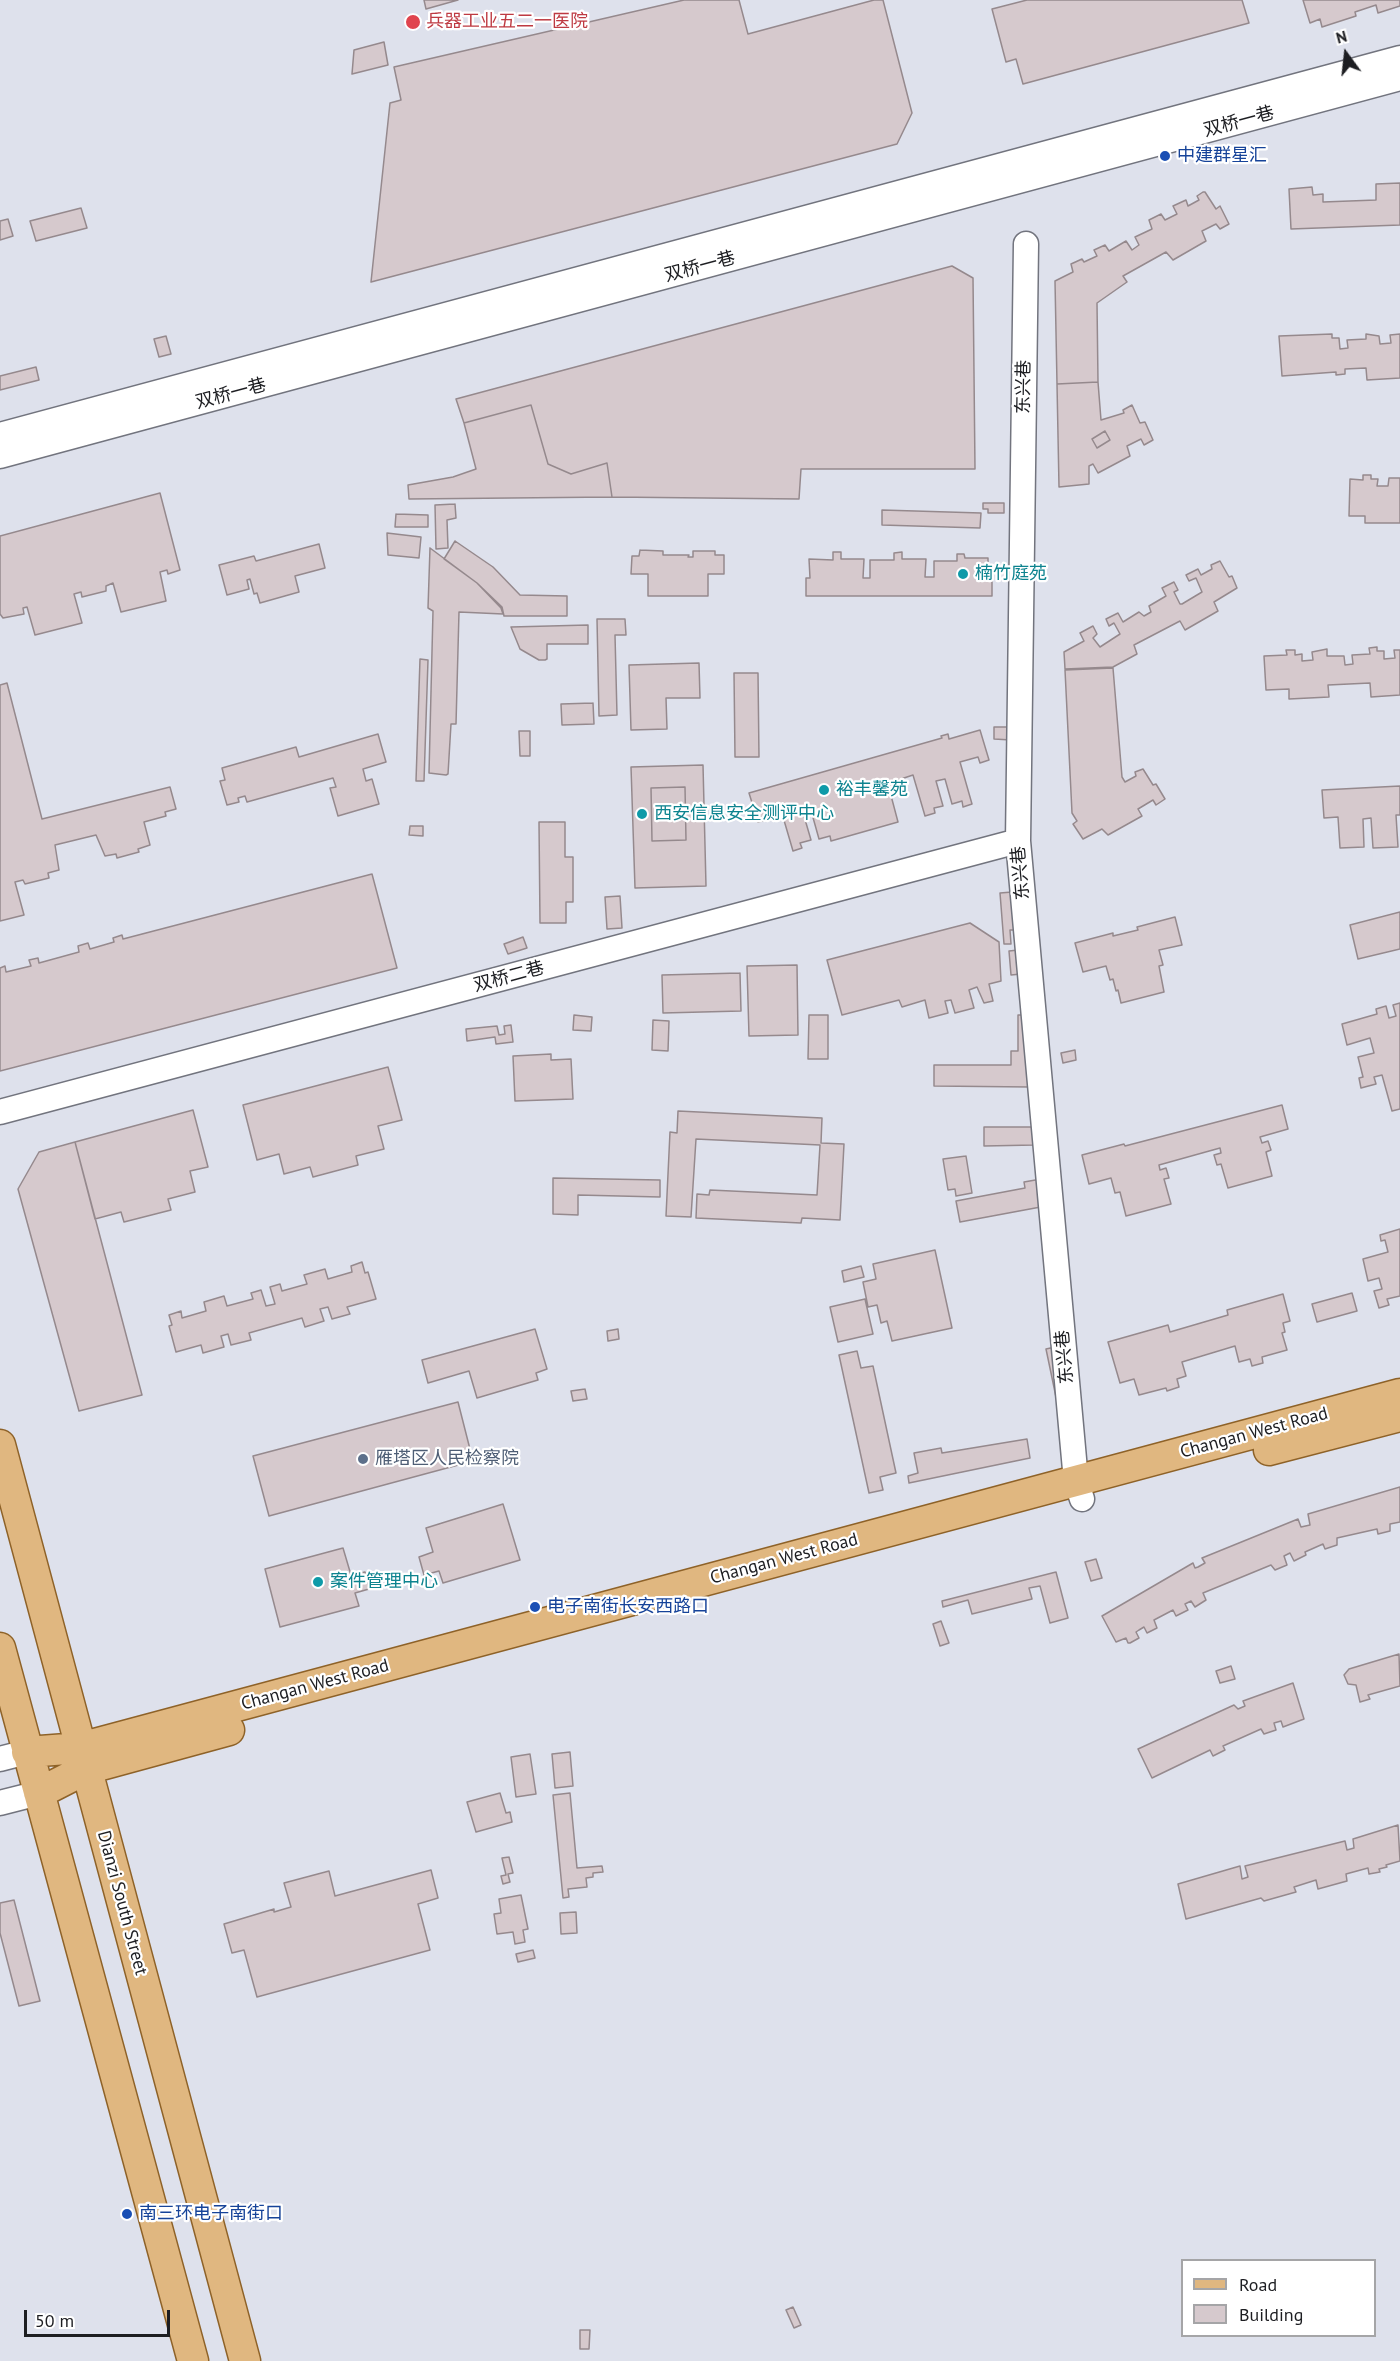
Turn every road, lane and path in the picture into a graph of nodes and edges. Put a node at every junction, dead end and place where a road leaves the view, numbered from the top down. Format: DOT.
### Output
graph roads {
  1 [pos="1400,58"];
  2 [pos="1400,78"];
  3 [pos="1026,244"];
  4 [pos="0,435"];
  5 [pos="0,456"];
  6 [pos="1018,841"];
  7 [pos="0,1112"];
  8 [pos="1400,1394"];
  9 [pos="1400,1416"];
  10 [pos="0,1445"];
  11 [pos="1079,1490"];
  12 [pos="0,1648"];
  13 [pos="14,1755"];
  14 [pos="83,1758"];
  15 [pos="39,1793"];
  16 [pos="0,1803"];
  17 [pos="193,2361"];
  18 [pos="244,2361"];
  1 -- 4 [label="street, 双桥一巷"];
  2 -- 5 [label="street, 双桥一巷"];
  3 -- 6 [label="street, 东兴巷"];
  6 -- 7 [label="street, 双桥二巷"];
  6 -- 11 [label="street, 东兴巷"];
  8 -- 11 [label="main road, Changan West Road"];
  9 -- 11 [label="main road, Changan West Road"];
  10 -- 14 [label="main road, Dianzi South Street"];
  11 -- 14 [label="main road, Changan West Road"];
  12 -- 13 [label="main road"];
  13 -- 14 [label="main road, Changan West Road"];
  13 -- 15 [label="main road"];
  14 -- 15 [label="main road, Changan West Road"];
  14 -- 18 [label="main road, Dianzi South Street"];
  15 -- 16 [label="street"];
  15 -- 17 [label="main road"];
}
